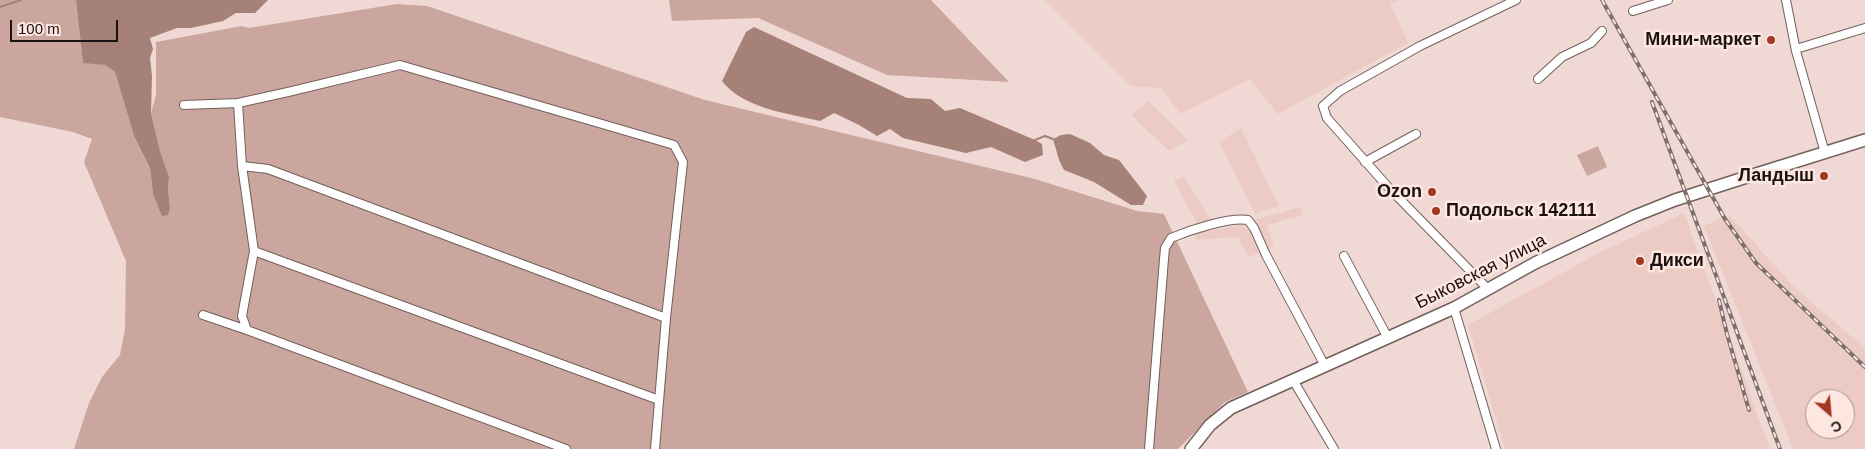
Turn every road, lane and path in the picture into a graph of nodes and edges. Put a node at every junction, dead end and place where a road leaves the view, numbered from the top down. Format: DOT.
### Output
graph roads {
  1 [pos="1516,0"];
  2 [pos="1668,0"];
  3 [pos="1786,0"];
  4 [pos="1633,11"];
  5 [pos="1865,28"];
  6 [pos="1602,32"];
  7 [pos="1796,49"];
  8 [pos="1538,79"];
  9 [pos="238,103"];
  10 [pos="184,105"];
  11 [pos="1416,134"];
  12 [pos="1865,140"];
  13 [pos="1825,153"];
  14 [pos="1366,162"];
  15 [pos="242,166"];
  16 [pos="254,251"];
  17 [pos="1344,256"];
  18 [pos="1487,288"];
  19 [pos="1454,308"];
  20 [pos="203,315"];
  21 [pos="666,318"];
  22 [pos="247,330"];
  23 [pos="1388,338"];
  24 [pos="1325,366"];
  25 [pos="1293,380"];
  26 [pos="659,400"];
  27 [pos="566,449"];
  28 [pos="655,449"];
  29 [pos="1149,449"];
  30 [pos="1191,449"];
  31 [pos="1334,449"];
  32 [pos="1496,449"];
  1 -- 14 [label="street"];
  2 -- 4 [label="street"];
  3 -- 7 [label="street"];
  5 -- 7 [label="street"];
  6 -- 8 [label="street"];
  7 -- 13 [label="street"];
  9 -- 10 [label="street"];
  9 -- 15 [label="street"];
  9 -- 21 [label="street"];
  11 -- 14 [label="street"];
  12 -- 13 [label="street, Быковская улица"];
  13 -- 18 [label="street, Быковская улица"];
  14 -- 18 [label="street"];
  15 -- 16 [label="street"];
  15 -- 21 [label="street"];
  16 -- 22 [label="street"];
  16 -- 26 [label="street"];
  17 -- 23 [label="street"];
  18 -- 19 [label="street, Быковская улица"];
  19 -- 23 [label="street, Быковская улица"];
  19 -- 32 [label="street"];
  20 -- 22 [label="street"];
  21 -- 26 [label="street"];
  22 -- 27 [label="street"];
  23 -- 24 [label="street, Быковская улица"];
  24 -- 25 [label="street, Быковская улица"];
  24 -- 29 [label="street"];
  25 -- 30 [label="street, Быковская улица"];
  25 -- 31 [label="street"];
  26 -- 28 [label="street"];
}
